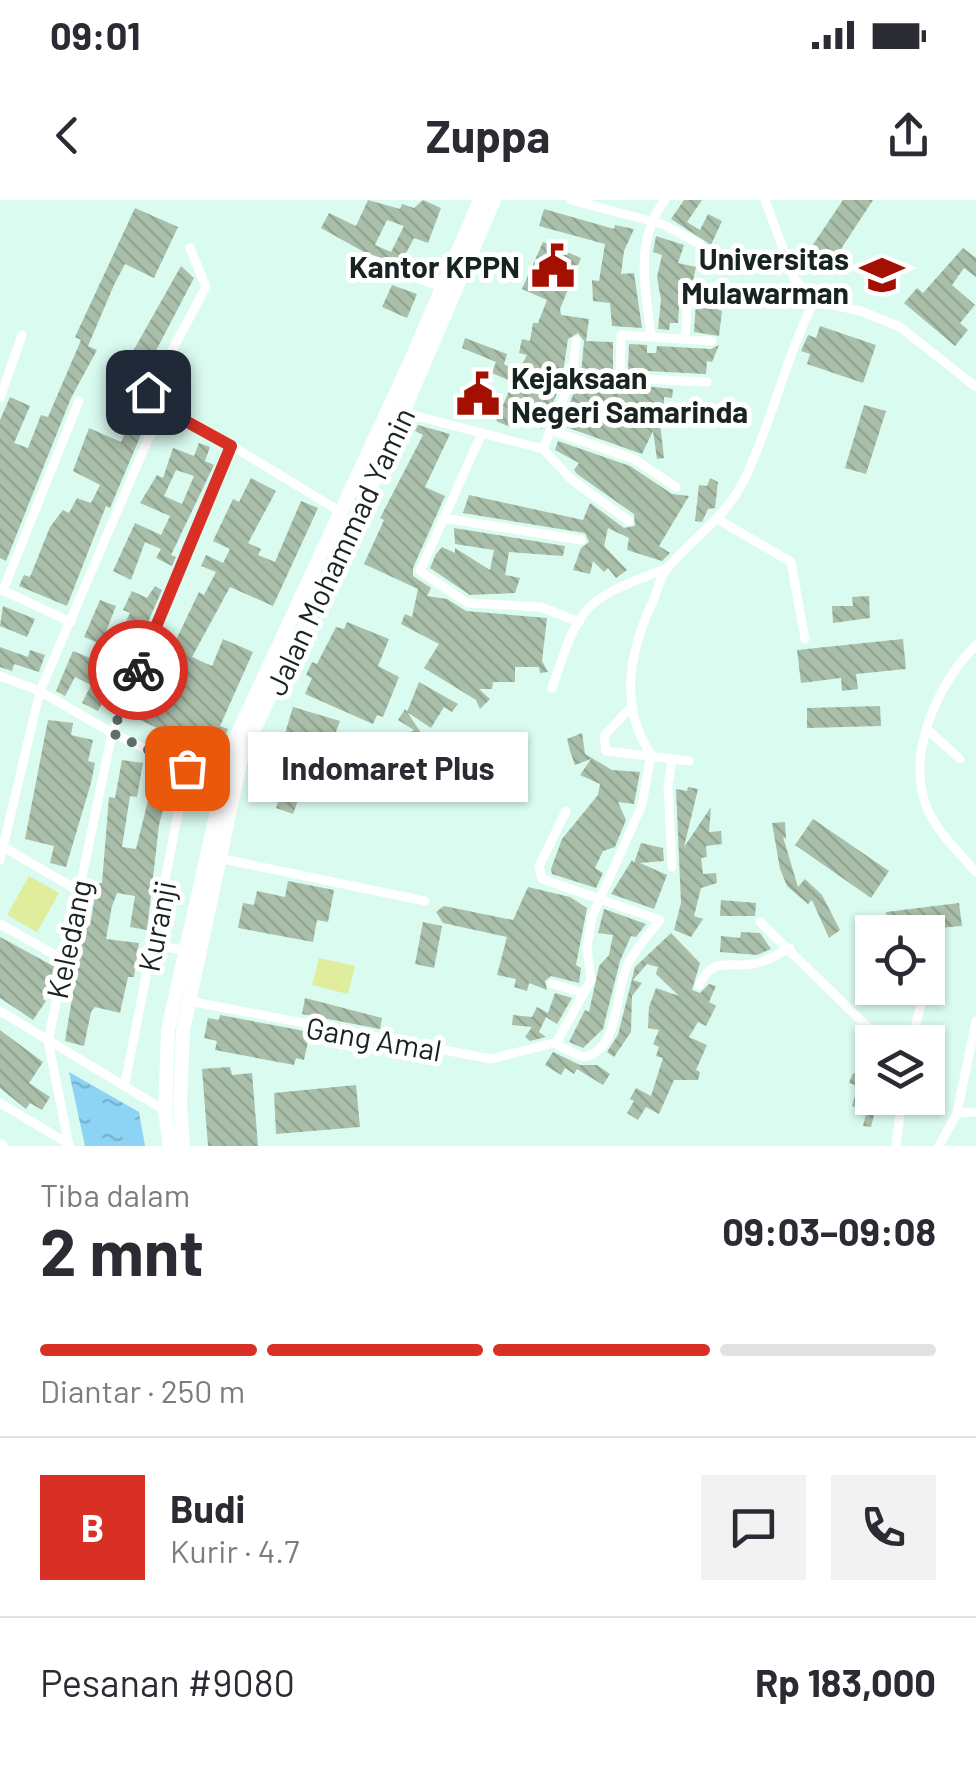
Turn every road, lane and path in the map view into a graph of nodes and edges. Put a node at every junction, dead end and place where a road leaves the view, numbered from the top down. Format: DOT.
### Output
graph roads {
  1 [pos="480,200"];
  2 [pos="494,200"];
  3 [pos="571,200"];
  4 [pos="665,200"];
  5 [pos="765,200"];
  6 [pos="593,204"];
  7 [pos="650,221"];
  8 [pos="700,244"];
  9 [pos="190,248"];
  10 [pos="368,259"];
  11 [pos="441,287"];
  12 [pos="688,294"];
  13 [pos="814,301"];
  14 [pos="22,335"];
  15 [pos="652,337"];
  16 [pos="685,339"];
  17 [pos="576,341"];
  18 [pos="712,341"];
  19 [pos="708,382"];
  20 [pos="976,387"];
  21 [pos="0,398"];
  22 [pos="80,401"];
  23 [pos="162,408"];
  24 [pos="405,413"];
  25 [pos="550,430"];
  26 [pos="482,433"];
  27 [pos="231,446"];
  28 [pos="544,449"];
  29 [pos="676,487"];
  30 [pos="341,512"];
  31 [pos="442,518"];
  32 [pos="719,520"];
  33 [pos="630,521"];
  34 [pos="581,540"];
  35 [pos="665,569"];
  36 [pos="1,589"];
  37 [pos="71,622"];
  38 [pos="578,622"];
  39 [pos="805,640"];
  40 [pos="976,645"];
  41 [pos="0,676"];
  42 [pos="552,688"];
  43 [pos="40,691"];
  44 [pos="631,707"];
  45 [pos="927,728"];
  46 [pos="112,733"];
  47 [pos="651,754"];
  48 [pos="960,759"];
  49 [pos="672,760"];
  50 [pos="689,762"];
  51 [pos="187,768"];
  52 [pos="226,786"];
  53 [pos="566,812"];
  54 [pos="5,848"];
  55 [pos="218,858"];
  56 [pos="0,860"];
  57 [pos="672,867"];
  58 [pos="976,872"];
  59 [pos="79,891"];
  60 [pos="600,897"];
  61 [pos="425,901"];
  62 [pos="760,922"];
  63 [pos="0,924"];
  64 [pos="152,944"];
  65 [pos="790,948"];
  66 [pos="186,951"];
  67 [pos="64,960"];
  68 [pos="552,984"];
  69 [pos="699,984"];
  70 [pos="584,993"];
  71 [pos="189,1001"];
  72 [pos="0,1011"];
  73 [pos="976,1021"];
  74 [pos="866,1025"];
  75 [pos="48,1040"];
  76 [pos="558,1042"];
  77 [pos="125,1083"];
  78 [pos="0,1103"];
  79 [pos="165,1111"];
  80 [pos="976,1112"];
  81 [pos="957,1114"];
  82 [pos="900,1115"];
  83 [pos="69,1145"];
  84 [pos="170,1146"];
  85 [pos="184,1146"];
  86 [pos="896,1146"];
  87 [pos="939,1146"];
  1 -- 11 [label="main road, Jalan Mohammad Yamin"];
  2 -- 24 [label="main road, Jalan Mohammad Yamin"];
  3 -- 6 [label="street"];
  4 -- 7 [label="street"];
  5 -- 13 [label="street"];
  6 -- 7 [label="street"];
  7 -- 8 [label="street"];
  7 -- 15 [label="street"];
  9 -- 23 [label="street"];
  10 -- 11 [label="street"];
  11 -- 30 [label="main road, Jalan Mohammad Yamin"];
  12 -- 16 [label="street"];
  13 -- 20 [label="street"];
  13 -- 32 [label="street"];
  14 -- 21 [label="street"];
  15 -- 16 [label="street"];
  15 -- 19 [label="street"];
  16 -- 18 [label="street"];
  17 -- 25 [label="street"];
  22 -- 36 [label="street"];
  23 -- 27 [label="street"];
  23 -- 37 [label="street"];
  24 -- 26 [label="street"];
  24 -- 52 [label="main road, Jalan Mohammad Yamin"];
  25 -- 28 [label="street"];
  25 -- 29 [label="street"];
  26 -- 28 [label="street"];
  26 -- 31 [label="street"];
  27 -- 30 [label="street"];
  27 -- 46 [label="street, Keledang"];
  28 -- 33 [label="street"];
  30 -- 52 [label="main road, Jalan Mohammad Yamin"];
  31 -- 34 [label="street"];
  31 -- 38 [label="street"];
  32 -- 35 [label="street"];
  32 -- 39 [label="street"];
  35 -- 38 [label="street"];
  35 -- 44 [label="street"];
  36 -- 37 [label="street"];
  37 -- 43 [label="street"];
  38 -- 42 [label="street"];
  40 -- 45 [label="street"];
  41 -- 43 [label="street"];
  43 -- 46 [label="street"];
  43 -- 54 [label="street"];
  44 -- 47 [label="street"];
  44 -- 47 [label="street"];
  45 -- 48 [label="street"];
  45 -- 58 [label="street"];
  46 -- 51 [label="street"];
  46 -- 59 [label="street, Keledang"];
  47 -- 49 [label="street"];
  47 -- 60 [label="street"];
  49 -- 50 [label="street"];
  49 -- 57 [label="street"];
  51 -- 52 [label="street"];
  51 -- 64 [label="street, Kuranji"];
  52 -- 55 [label="main road, Jalan Mohammad Yamin"];
  52 -- 66 [label="main road, Jalan Mohammad Yamin"];
  53 -- 60 [label="street"];
  54 -- 56 [label="street"];
  54 -- 59 [label="street"];
  55 -- 61 [label="street"];
  55 -- 71 [label="main road, Jalan Mohammad Yamin"];
  59 -- 67 [label="street, Keledang"];
  60 -- 70 [label="street"];
  60 -- 76 [label="street"];
  62 -- 65 [label="street"];
  63 -- 67 [label="street"];
  64 -- 66 [label="street"];
  64 -- 77 [label="street, Kuranji"];
  65 -- 69 [label="street"];
  65 -- 74 [label="street"];
  66 -- 79 [label="main road, Jalan Mohammad Yamin"];
  67 -- 75 [label="street, Keledang"];
  68 -- 70 [label="street"];
  70 -- 76 [label="street"];
  71 -- 76 [label="street, Gang Amal"];
  71 -- 85 [label="main road, Jalan Mohammad Yamin"];
  72 -- 75 [label="street"];
  73 -- 81 [label="street"];
  75 -- 77 [label="street"];
  75 -- 83 [label="street, Keledang"];
  77 -- 79 [label="street"];
  78 -- 83 [label="street"];
  79 -- 84 [label="main road, Jalan Mohammad Yamin"];
  80 -- 81 [label="street"];
  81 -- 87 [label="street"];
  82 -- 86 [label="street"];
}
